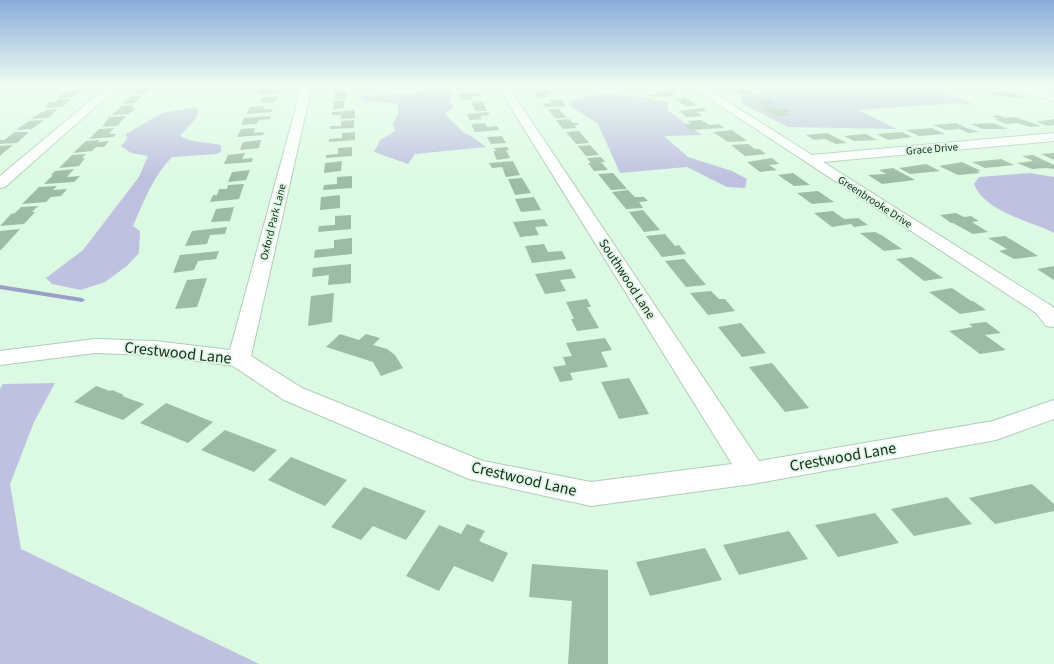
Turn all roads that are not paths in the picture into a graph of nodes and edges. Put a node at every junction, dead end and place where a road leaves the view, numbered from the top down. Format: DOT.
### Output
graph roads {
  1 [pos="79,116"];
  2 [pos="299,116"];
  3 [pos="522,116"];
  4 [pos="742,116"];
  5 [pos="1054,138"];
  6 [pos="809,159"];
  7 [pos="0,184"];
  8 [pos="1054,322"];
  9 [pos="0,358"];
  10 [pos="239,359"];
  11 [pos="1054,409"];
  12 [pos="752,473"];
  1 -- 7 [label="street"];
  2 -- 10 [label="street, Oxford Park Lane"];
  3 -- 12 [label="street, Southwood Lane"];
  4 -- 6 [label="street, Greenbrooke Drive"];
  5 -- 6 [label="street, Grace Drive"];
  6 -- 8 [label="street, Greenbrooke Drive"];
  9 -- 10 [label="street, Crestwood Lane"];
  10 -- 12 [label="street, Crestwood Lane"];
  11 -- 12 [label="street, Crestwood Lane"];
}
